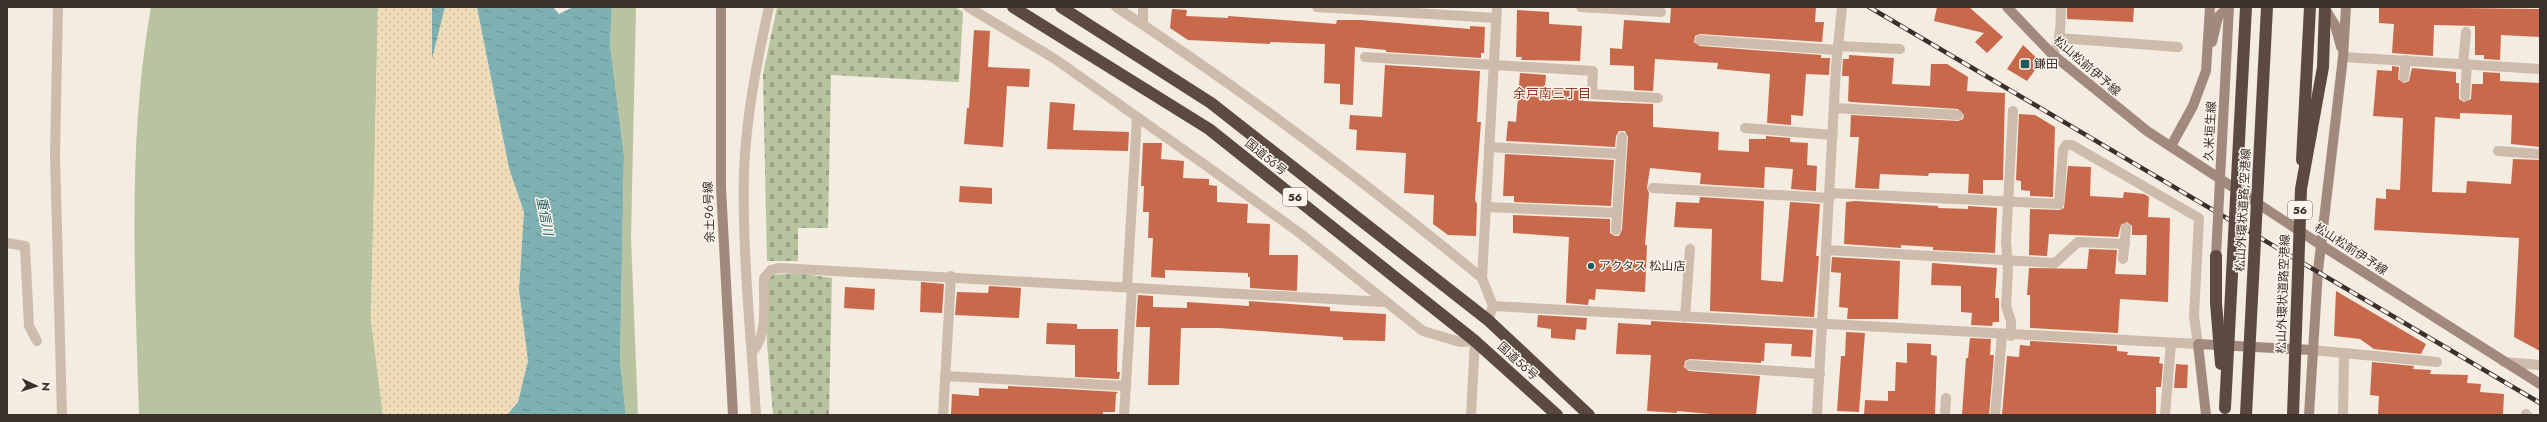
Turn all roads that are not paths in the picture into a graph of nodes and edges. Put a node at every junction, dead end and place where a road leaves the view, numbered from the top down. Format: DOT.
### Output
graph roads {
  1 [pos="58,7"];
  2 [pos="721,7"];
  3 [pos="769,7"];
  4 [pos="968,7"];
  5 [pos="1013,7"];
  6 [pos="1061,7"];
  7 [pos="1116,7"];
  8 [pos="1143,7"];
  9 [pos="1317,7"];
  10 [pos="1497,7"];
  11 [pos="1581,7"];
  12 [pos="1841,7"];
  13 [pos="2007,7"];
  14 [pos="2061,7"];
  15 [pos="2210,7"];
  16 [pos="2229,7"];
  17 [pos="2246,7"];
  18 [pos="2267,7"];
  19 [pos="2310,7"];
  20 [pos="2325,7"];
  21 [pos="2346,7"];
  22 [pos="1661,12"];
  23 [pos="1496,18"];
  24 [pos="1143,24"];
  25 [pos="2466,32"];
  26 [pos="2059,38"];
  27 [pos="1700,40"];
  28 [pos="2178,47"];
  29 [pos="1838,48"];
  30 [pos="1900,49"];
  31 [pos="2052,54"];
  32 [pos="1365,57"];
  33 [pos="2343,57"];
  34 [pos="2406,60"];
  35 [pos="2465,64"];
  36 [pos="1494,65"];
  37 [pos="2540,69"];
  38 [pos="2206,71"];
  39 [pos="2404,78"];
  40 [pos="2465,96"];
  41 [pos="1658,98"];
  42 [pos="1834,108"];
  43 [pos="2013,111"];
  44 [pos="1958,115"];
  45 [pos="1137,117"];
  46 [pos="1745,128"];
  47 [pos="1833,135"];
  48 [pos="1622,137"];
  49 [pos="2171,146"];
  50 [pos="1489,147"];
  51 [pos="2498,151"];
  52 [pos="1621,154"];
  53 [pos="2540,154"];
  54 [pos="1653,188"];
  55 [pos="2301,189"];
  56 [pos="1830,195"];
  57 [pos="2008,202"];
  58 [pos="1486,207"];
  59 [pos="1617,213"];
  60 [pos="2126,228"];
  61 [pos="1616,230"];
  62 [pos="7,244"];
  63 [pos="2125,244"];
  64 [pos="2321,245"];
  65 [pos="1690,249"];
  66 [pos="1826,250"];
  67 [pos="2216,256"];
  68 [pos="2123,259"];
  69 [pos="2007,261"];
  70 [pos="951,276"];
  71 [pos="1482,278"];
  72 [pos="1130,288"];
  73 [pos="1384,302"];
  74 [pos="1493,306"];
  75 [pos="1685,317"];
  76 [pos="1488,320"];
  77 [pos="1822,324"];
  78 [pos="2007,336"];
  79 [pos="37,341"];
  80 [pos="1475,341"];
  81 [pos="2171,343"];
  82 [pos="2198,344"];
  83 [pos="2312,350"];
  84 [pos="752,352"];
  85 [pos="2344,354"];
  86 [pos="2437,362"];
  87 [pos="2504,362"];
  88 [pos="1690,365"];
  89 [pos="2540,365"];
  90 [pos="1820,374"];
  91 [pos="945,376"];
  92 [pos="2540,384"];
  93 [pos="1126,386"];
  94 [pos="1946,398"];
  95 [pos="2225,412"];
  96 [pos="62,415"];
  97 [pos="733,415"];
  98 [pos="756,415"];
  99 [pos="943,415"];
  100 [pos="1124,415"];
  101 [pos="1471,415"];
  102 [pos="1556,415"];
  103 [pos="1589,415"];
  104 [pos="1817,415"];
  105 [pos="1944,415"];
  106 [pos="1995,415"];
  107 [pos="2164,415"];
  108 [pos="2206,415"];
  109 [pos="2246,415"];
  110 [pos="2293,415"];
  111 [pos="2309,415"];
  112 [pos="2342,415"];
  1 -- 96 [label="street"];
  2 -- 97 [label="main road, 余土96号線"];
  3 -- 84 [label="street"];
  4 -- 45 [label="street"];
  5 -- 80 [label="highway, 国道56号 / 56"];
  6 -- 76 [label="highway, 国道56号 / 56"];
  7 -- 24 [label="street"];
  8 -- 24 [label="street"];
  9 -- 23 [label="street"];
  10 -- 23 [label="street"];
  11 -- 22 [label="street"];
  12 -- 29 [label="street"];
  13 -- 31 [label="main road, 松山松前伊予線"];
  14 -- 26 [label="street"];
  15 -- 38 [label="main road, 久米垣生線"];
  16 -- 38 [label="main road"];
  16 -- 67 [label="main road, 久米垣生線, bridge"];
  17 -- 95 [label="highway, bridge"];
  18 -- 109 [label="highway, 松山外環状道路;空港線, bridge"];
  19 -- 55 [label="highway, 56, bridge"];
  20 -- 33 [label="main road"];
  20 -- 55 [label="highway, 松山外環状道路空港線 / 56, bridge"];
  21 -- 33 [label="main road"];
  23 -- 36 [label="street"];
  24 -- 71 [label="street"];
  25 -- 35 [label="street"];
  26 -- 28 [label="street"];
  26 -- 31 [label="street"];
  27 -- 29 [label="street"];
  29 -- 30 [label="street"];
  29 -- 42 [label="street"];
  31 -- 49 [label="main road, 松山松前伊予線"];
  32 -- 36 [label="street"];
  33 -- 34 [label="street"];
  33 -- 64 [label="main road"];
  34 -- 35 [label="street"];
  34 -- 39 [label="street"];
  35 -- 37 [label="street"];
  35 -- 40 [label="street"];
  36 -- 41 [label="street"];
  36 -- 50 [label="street"];
  38 -- 49 [label="main road, 久米垣生線"];
  42 -- 44 [label="street"];
  42 -- 47 [label="street"];
  43 -- 57 [label="street"];
  45 -- 72 [label="street"];
  45 -- 73 [label="street"];
  46 -- 47 [label="street"];
  47 -- 56 [label="street"];
  48 -- 52 [label="street"];
  49 -- 64 [label="main road, 松山松前伊予線"];
  50 -- 52 [label="street"];
  50 -- 58 [label="street"];
  51 -- 53 [label="street"];
  52 -- 59 [label="street"];
  54 -- 56 [label="street"];
  55 -- 110 [label="highway, 松山外環状道路空港線 / 56, bridge"];
  56 -- 57 [label="street"];
  56 -- 66 [label="street"];
  57 -- 69 [label="street"];
  57 -- 82 [label="street"];
  58 -- 59 [label="street"];
  58 -- 71 [label="street"];
  59 -- 61 [label="street"];
  60 -- 63 [label="street"];
  62 -- 79 [label="street"];
  63 -- 68 [label="street"];
  63 -- 69 [label="street"];
  64 -- 83 [label="main road"];
  64 -- 87 [label="main road, 松山松前伊予線"];
  65 -- 75 [label="street"];
  66 -- 69 [label="street"];
  66 -- 77 [label="street"];
  67 -- 95 [label="highway, bridge"];
  69 -- 78 [label="street"];
  70 -- 72 [label="street"];
  70 -- 84 [label="street"];
  70 -- 91 [label="street"];
  71 -- 74 [label="street"];
  72 -- 73 [label="street"];
  72 -- 93 [label="street"];
  73 -- 80 [label="street"];
  74 -- 75 [label="street"];
  74 -- 76 [label="street"];
  75 -- 77 [label="street"];
  76 -- 103 [label="highway, 国道56号 / 56"];
  77 -- 78 [label="street"];
  77 -- 90 [label="street"];
  78 -- 81 [label="street"];
  78 -- 106 [label="street"];
  80 -- 101 [label="street"];
  80 -- 102 [label="highway, 国道56号 / 56"];
  81 -- 82 [label="street"];
  81 -- 107 [label="street"];
  82 -- 83 [label="main road"];
  82 -- 108 [label="main road"];
  83 -- 85 [label="street"];
  83 -- 111 [label="main road"];
  84 -- 98 [label="street"];
  85 -- 86 [label="street"];
  85 -- 112 [label="street"];
  87 -- 89 [label="street"];
  87 -- 92 [label="main road, 松山松前伊予線"];
  88 -- 90 [label="street"];
  90 -- 104 [label="street"];
  91 -- 93 [label="street"];
  91 -- 99 [label="street"];
  93 -- 100 [label="street"];
  94 -- 105 [label="street"];
}
